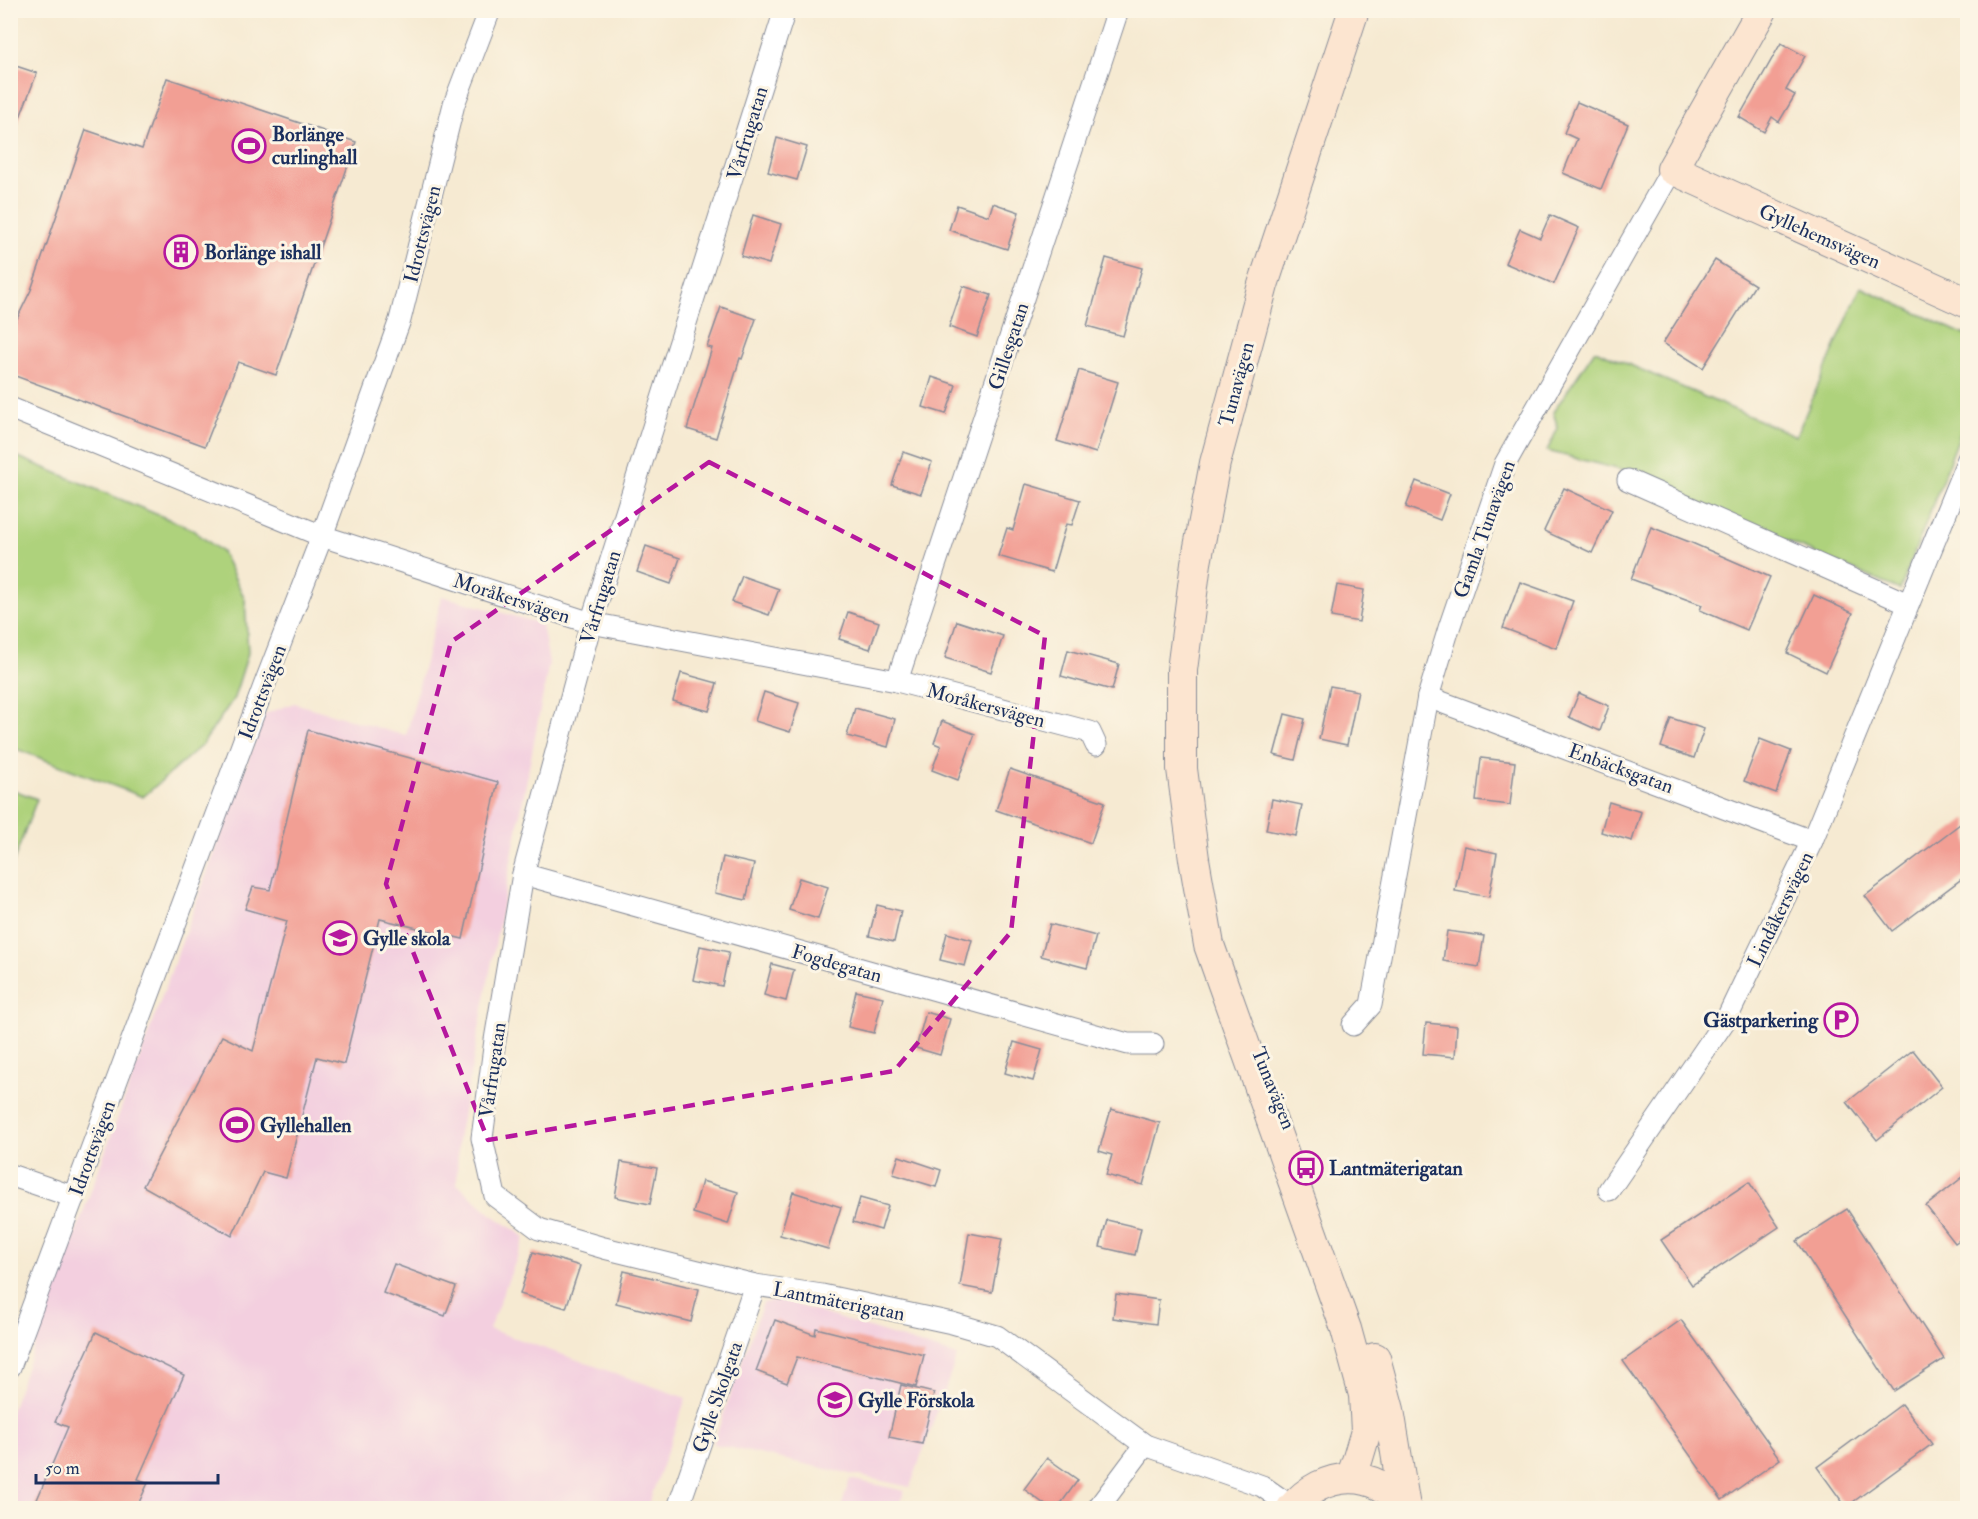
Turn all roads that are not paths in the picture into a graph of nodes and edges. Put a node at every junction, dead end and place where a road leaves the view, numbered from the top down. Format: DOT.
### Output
graph roads {
  1 [pos="490,10"];
  2 [pos="785,10"];
  3 [pos="1118,10"];
  4 [pos="1354,10"];
  5 [pos="1762,10"];
  6 [pos="1672,169"];
  7 [pos="1968,303"];
  8 [pos="10,408"];
  9 [pos="1968,459"];
  10 [pos="1628,480"];
  11 [pos="322,536"];
  12 [pos="1908,604"];
  13 [pos="591,623"];
  14 [pos="897,681"];
  15 [pos="1428,697"];
  16 [pos="1096,746"];
  17 [pos="1182,769"];
  18 [pos="1812,841"];
  19 [pos="523,874"];
  20 [pos="1353,1024"];
  21 [pos="1153,1044"];
  22 [pos="10,1176"];
  23 [pos="1609,1190"];
  24 [pos="495,1196"];
  25 [pos="74,1197"];
  26 [pos="755,1285"];
  27 [pos="10,1367"];
  28 [pos="1145,1445"];
  29 [pos="1351,1478"];
  30 [pos="1292,1508"];
  31 [pos="1406,1508"];
  32 [pos="678,1509"];
  33 [pos="1098,1509"];
  1 -- 11 [label="street, Idrottsvägen"];
  2 -- 13 [label="street, Vårfrugatan"];
  3 -- 14 [label="street, Gillesgatan"];
  4 -- 17 [label="street, Tunavägen"];
  5 -- 6 [label="street, Gamla Tunavägen"];
  6 -- 7 [label="street, Gyllehemsvägen"];
  6 -- 15 [label="street, Gamla Tunavägen"];
  8 -- 11 [label="street, Moråkersvägen"];
  9 -- 12 [label="street, Lindåkersvägen"];
  10 -- 12 [label="street"];
  11 -- 13 [label="street, Moråkersvägen"];
  11 -- 25 [label="street, Idrottsvägen"];
  12 -- 18 [label="street, Lindåkersvägen"];
  13 -- 14 [label="street, Moråkersvägen"];
  13 -- 19 [label="street, Vårfrugatan"];
  14 -- 16 [label="street, Moråkersvägen"];
  15 -- 18 [label="street, Enbäcksgatan"];
  15 -- 20 [label="street, Gamla Tunavägen"];
  17 -- 29 [label="street, Tunavägen"];
  17 -- 31 [label="street, Tunavägen"];
  18 -- 23 [label="street, Lindåkersvägen"];
  19 -- 21 [label="street, Fogdegatan"];
  19 -- 24 [label="street, Vårfrugatan"];
  22 -- 25 [label="street"];
  24 -- 26 [label="street, Lantmäterigatan"];
  25 -- 27 [label="street, Idrottsvägen"];
  26 -- 28 [label="street, Lantmäterigatan"];
  26 -- 32 [label="street, Gylle Skolgata"];
  28 -- 30 [label="street, Lantmäterigatan"];
  28 -- 33 [label="street"];
  29 -- 30 [label="street"];
  29 -- 31 [label="street"];
}
